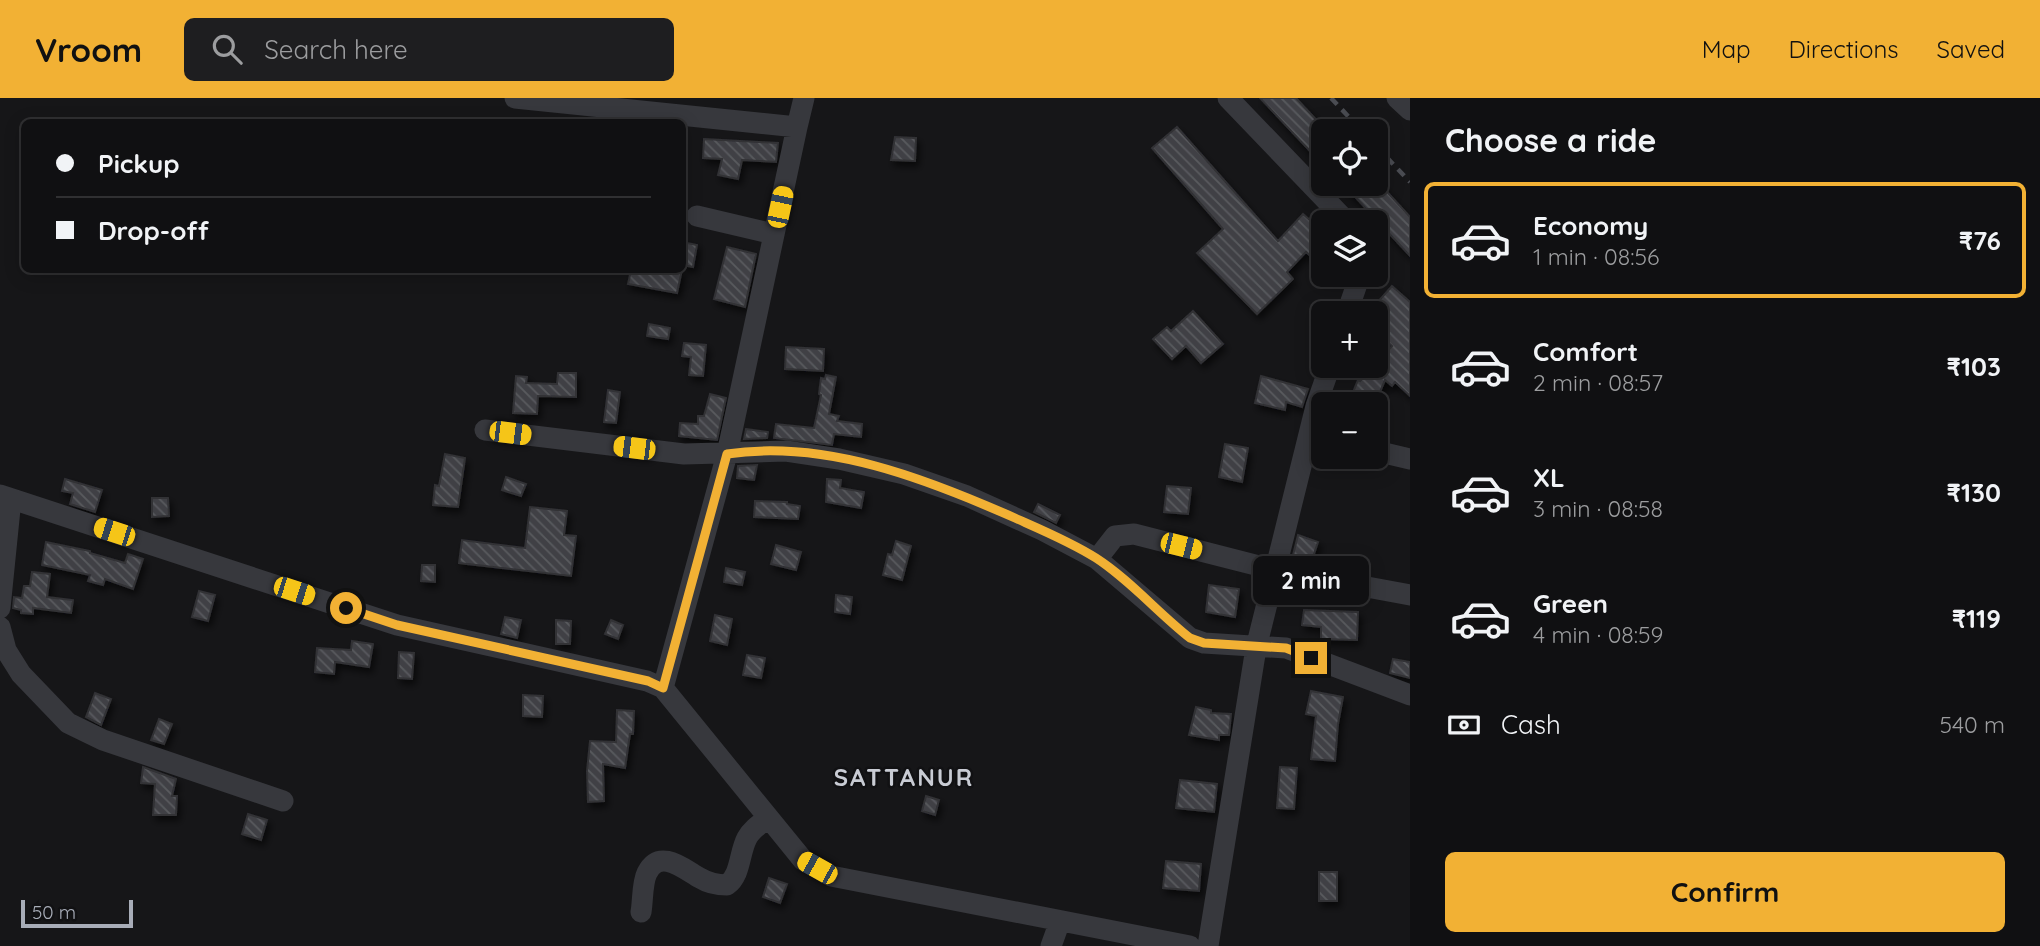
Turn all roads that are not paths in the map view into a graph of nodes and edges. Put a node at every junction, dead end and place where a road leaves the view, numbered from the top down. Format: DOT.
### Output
graph roads {
  1 [pos="515,98"];
  2 [pos="804,98"];
  3 [pos="1228,98"];
  4 [pos="1397,98"];
  5 [pos="1410,110"];
  6 [pos="797,127"];
  7 [pos="1335,210"];
  8 [pos="697,215"];
  9 [pos="774,234"];
  10 [pos="485,430"];
  11 [pos="1311,452"];
  12 [pos="727,454"];
  13 [pos="1388,454"];
  14 [pos="1410,459"];
  15 [pos="5,497"];
  16 [pos="1097,559"];
  17 [pos="1275,570"];
  18 [pos="1410,595"];
  19 [pos="0,608"];
  20 [pos="0,627"];
  21 [pos="1256,648"];
  22 [pos="663,688"];
  23 [pos="1410,695"];
  24 [pos="284,801"];
  25 [pos="768,818"];
  26 [pos="641,912"];
  27 [pos="1060,921"];
  28 [pos="1051,946"];
  29 [pos="1190,946"];
  30 [pos="1208,946"];
  1 -- 6 [label="street"];
  2 -- 6 [label="street"];
  3 -- 7 [label="street"];
  4 -- 5 [label="street"];
  6 -- 9 [label="street"];
  8 -- 9 [label="street"];
  9 -- 12 [label="street"];
  10 -- 12 [label="street"];
  11 -- 17 [label="street"];
  12 -- 16 [label="street"];
  12 -- 22 [label="street"];
  13 -- 14 [label="street"];
  15 -- 19 [label="street"];
  15 -- 22 [label="street"];
  16 -- 17 [label="street"];
  16 -- 21 [label="street"];
  17 -- 18 [label="street"];
  17 -- 21 [label="street"];
  20 -- 24 [label="street"];
  21 -- 23 [label="street"];
  21 -- 30 [label="street"];
  22 -- 25 [label="street"];
  25 -- 26 [label="street"];
  25 -- 27 [label="street"];
  27 -- 28 [label="street"];
  27 -- 29 [label="street"];
}
